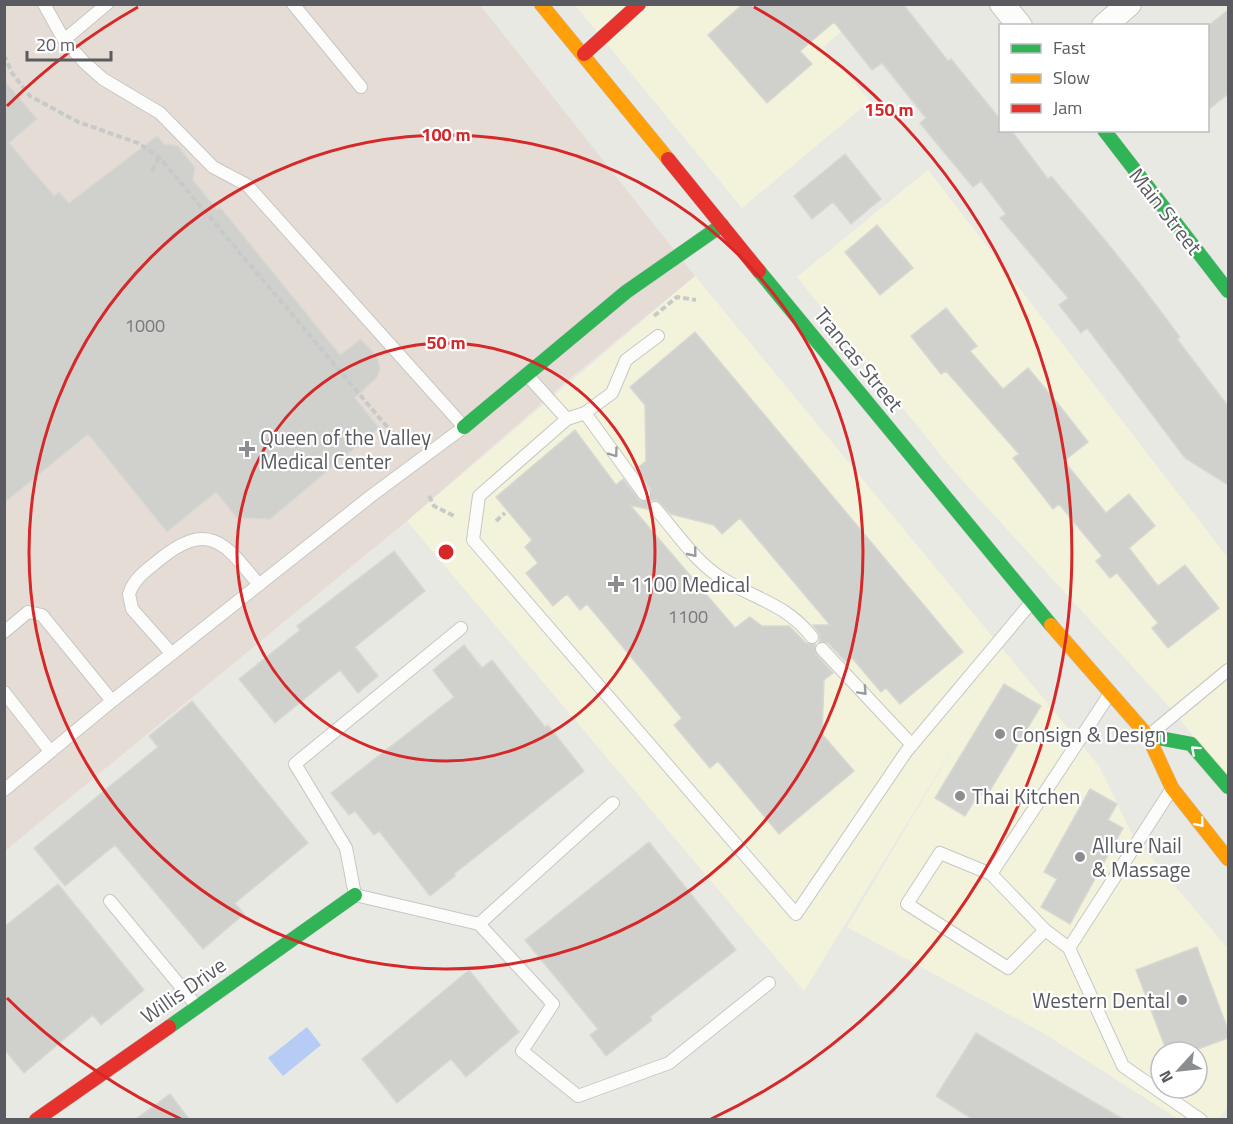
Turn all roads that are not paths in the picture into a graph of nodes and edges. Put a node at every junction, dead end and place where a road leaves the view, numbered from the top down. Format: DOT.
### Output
graph roads {
  1 [pos="44,4"];
  2 [pos="107,4"];
  3 [pos="293,4"];
  4 [pos="541,4"];
  5 [pos="639,4"];
  6 [pos="1002,4"];
  7 [pos="1129,4"];
  8 [pos="1018,24"];
  9 [pos="1106,24"];
  10 [pos="64,40"];
  11 [pos="584,54"];
  12 [pos="362,87"];
  13 [pos="1106,132"];
  14 [pos="722,225"];
  15 [pos="1228,291"];
  16 [pos="658,336"];
  17 [pos="528,376"];
  18 [pos="585,413"];
  19 [pos="567,419"];
  20 [pos="464,427"];
  21 [pos="644,494"];
  22 [pos="656,508"];
  23 [pos="259,585"];
  24 [pos="1031,603"];
  25 [pos="461,628"];
  26 [pos="4,632"];
  27 [pos="812,637"];
  28 [pos="822,649"];
  29 [pos="172,654"];
  30 [pos="1228,670"];
  31 [pos="1111,692"];
  32 [pos="4,693"];
  33 [pos="112,701"];
  34 [pos="1148,736"];
  35 [pos="912,745"];
  36 [pos="50,751"];
  37 [pos="1228,787"];
  38 [pos="1172,788"];
  39 [pos="4,790"];
  40 [pos="613,803"];
  41 [pos="1228,859"];
  42 [pos="991,874"];
  43 [pos="356,895"];
  44 [pos="110,901"];
  45 [pos="479,924"];
  46 [pos="1045,930"];
  47 [pos="1069,948"];
  48 [pos="769,983"];
  49 [pos="197,1006"];
  50 [pos="36,1119"];
  51 [pos="1201,1119"];
  1 -- 10 [label="lane"];
  2 -- 10 [label="lane"];
  3 -- 12 [label="lane"];
  4 -- 11 [label="main road, Trancas Street"];
  5 -- 11 [label="main road"];
  6 -- 8 [label="street"];
  7 -- 9 [label="street"];
  10 -- 20 [label="lane"];
  11 -- 14 [label="main road, Trancas Street"];
  13 -- 15 [label="main road, Main Street"];
  14 -- 17 [label="main road"];
  14 -- 24 [label="main road, Trancas Street"];
  16 -- 18 [label="lane"];
  17 -- 19 [label="lane"];
  17 -- 20 [label="main road"];
  18 -- 19 [label="lane"];
  18 -- 21 [label="lane, one-way"];
  19 -- 35 [label="lane"];
  20 -- 23 [label="lane"];
  22 -- 27 [label="lane, one-way"];
  23 -- 29 [label="lane"];
  23 -- 29 [label="lane"];
  24 -- 31 [label="main road, Trancas Street"];
  24 -- 35 [label="lane"];
  25 -- 43 [label="lane"];
  26 -- 33 [label="lane"];
  28 -- 35 [label="lane, one-way"];
  29 -- 33 [label="lane"];
  30 -- 34 [label="lane"];
  31 -- 34 [label="main road, Trancas Street"];
  31 -- 42 [label="lane"];
  32 -- 36 [label="lane"];
  33 -- 36 [label="lane"];
  37 -- 34 [label="main road, one-way"];
  34 -- 38 [label="main road, Trancas Street"];
  36 -- 39 [label="lane"];
  38 -- 41 [label="main road, Trancas Street, one-way"];
  38 -- 47 [label="lane"];
  40 -- 45 [label="lane"];
  42 -- 46 [label="lane"];
  42 -- 46 [label="lane"];
  43 -- 45 [label="lane"];
  43 -- 49 [label="main road, Willis Drive"];
  44 -- 49 [label="lane"];
  45 -- 48 [label="lane"];
  46 -- 47 [label="lane"];
  47 -- 51 [label="lane"];
  49 -- 50 [label="main road, Willis Drive"];
}
